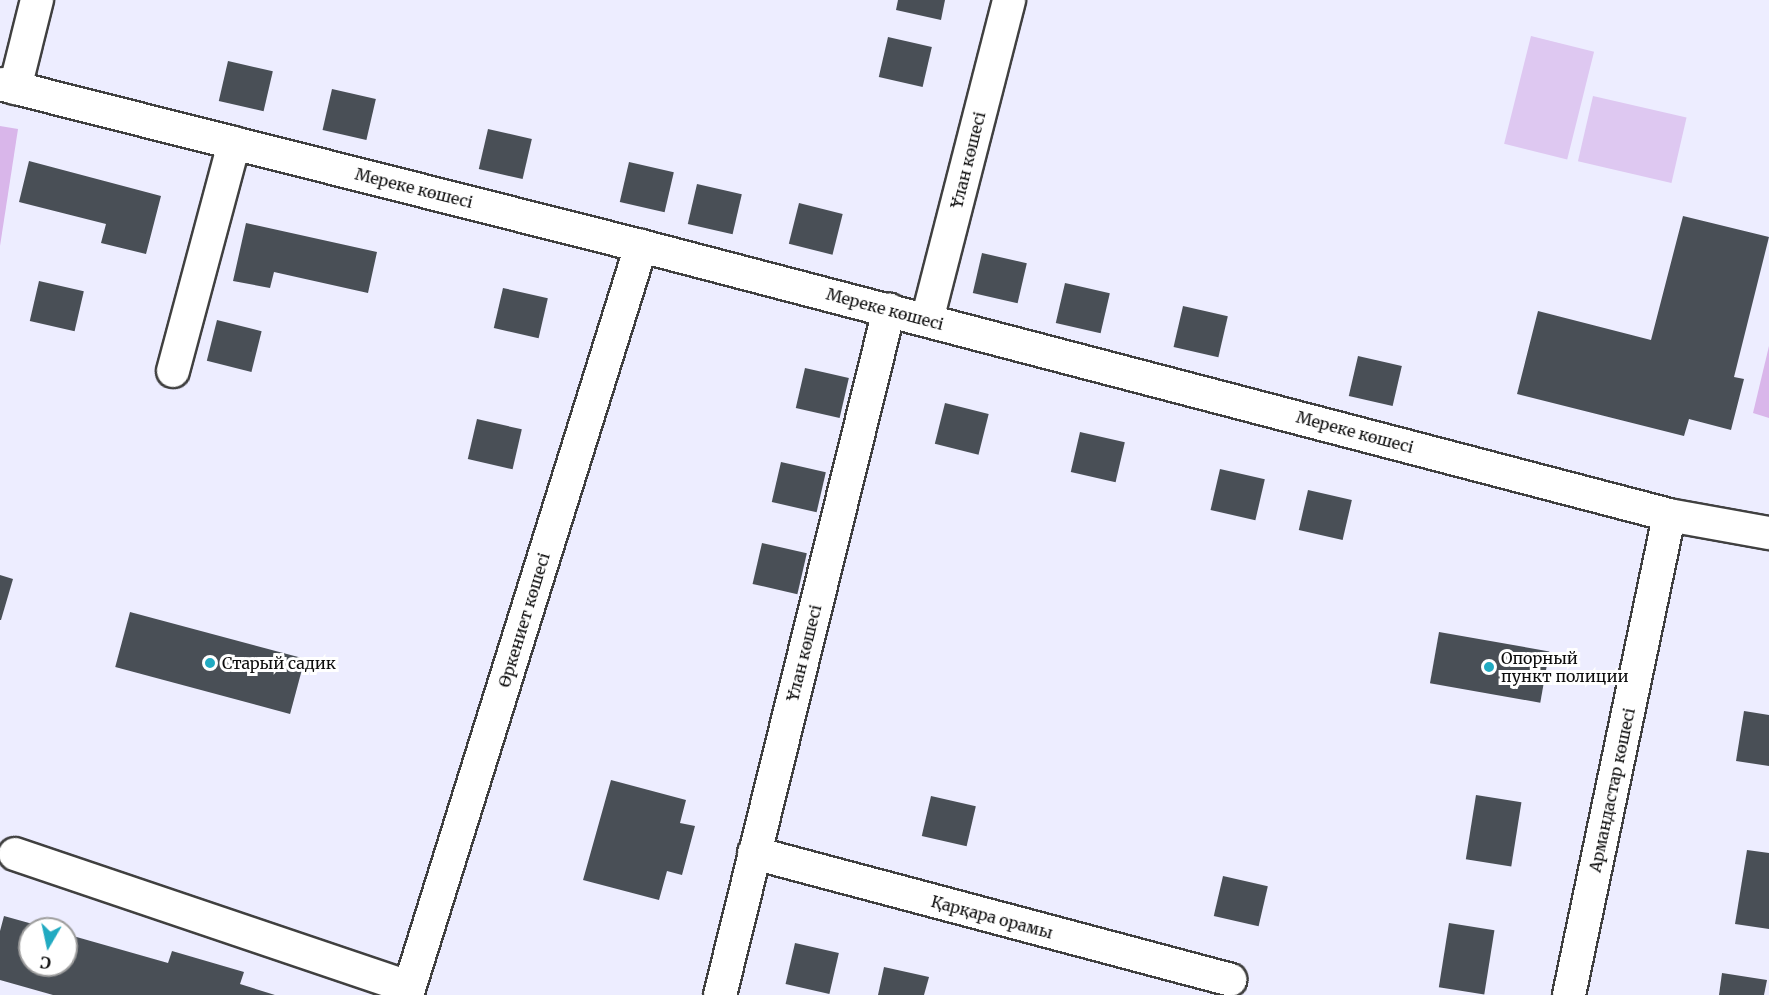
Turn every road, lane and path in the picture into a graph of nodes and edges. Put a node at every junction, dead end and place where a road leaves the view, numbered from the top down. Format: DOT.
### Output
graph roads {
  1 [pos="37,0"];
  2 [pos="1009,0"];
  3 [pos="7,86"];
  4 [pos="234,143"];
  5 [pos="641,246"];
  6 [pos="890,310"];
  7 [pos="927,320"];
  8 [pos="173,371"];
  9 [pos="1669,514"];
  10 [pos="1769,533"];
  11 [pos="754,853"];
  12 [pos="15,854"];
  13 [pos="1230,980"];
  14 [pos="408,991"];
  15 [pos="720,995"];
  16 [pos="1569,995"];
  1 -- 3 [label="street"];
  2 -- 7 [label="street, Ұлан көшесі"];
  3 -- 4 [label="street, Мереке көшесі"];
  4 -- 5 [label="street, Мереке көшесі"];
  4 -- 8 [label="street"];
  5 -- 6 [label="street, Мереке көшесі"];
  5 -- 14 [label="street, Өркениет көшесі"];
  6 -- 7 [label="street, Мереке көшесі"];
  6 -- 11 [label="street, Ұлан көшесі"];
  7 -- 9 [label="street, Мереке көшесі"];
  9 -- 10 [label="street, Мереке көшесі"];
  9 -- 16 [label="street, Армандастар көшесі"];
  11 -- 13 [label="street, Қарқара орамы"];
  11 -- 15 [label="street, Ұлан көшесі"];
  12 -- 14 [label="street"];
}
